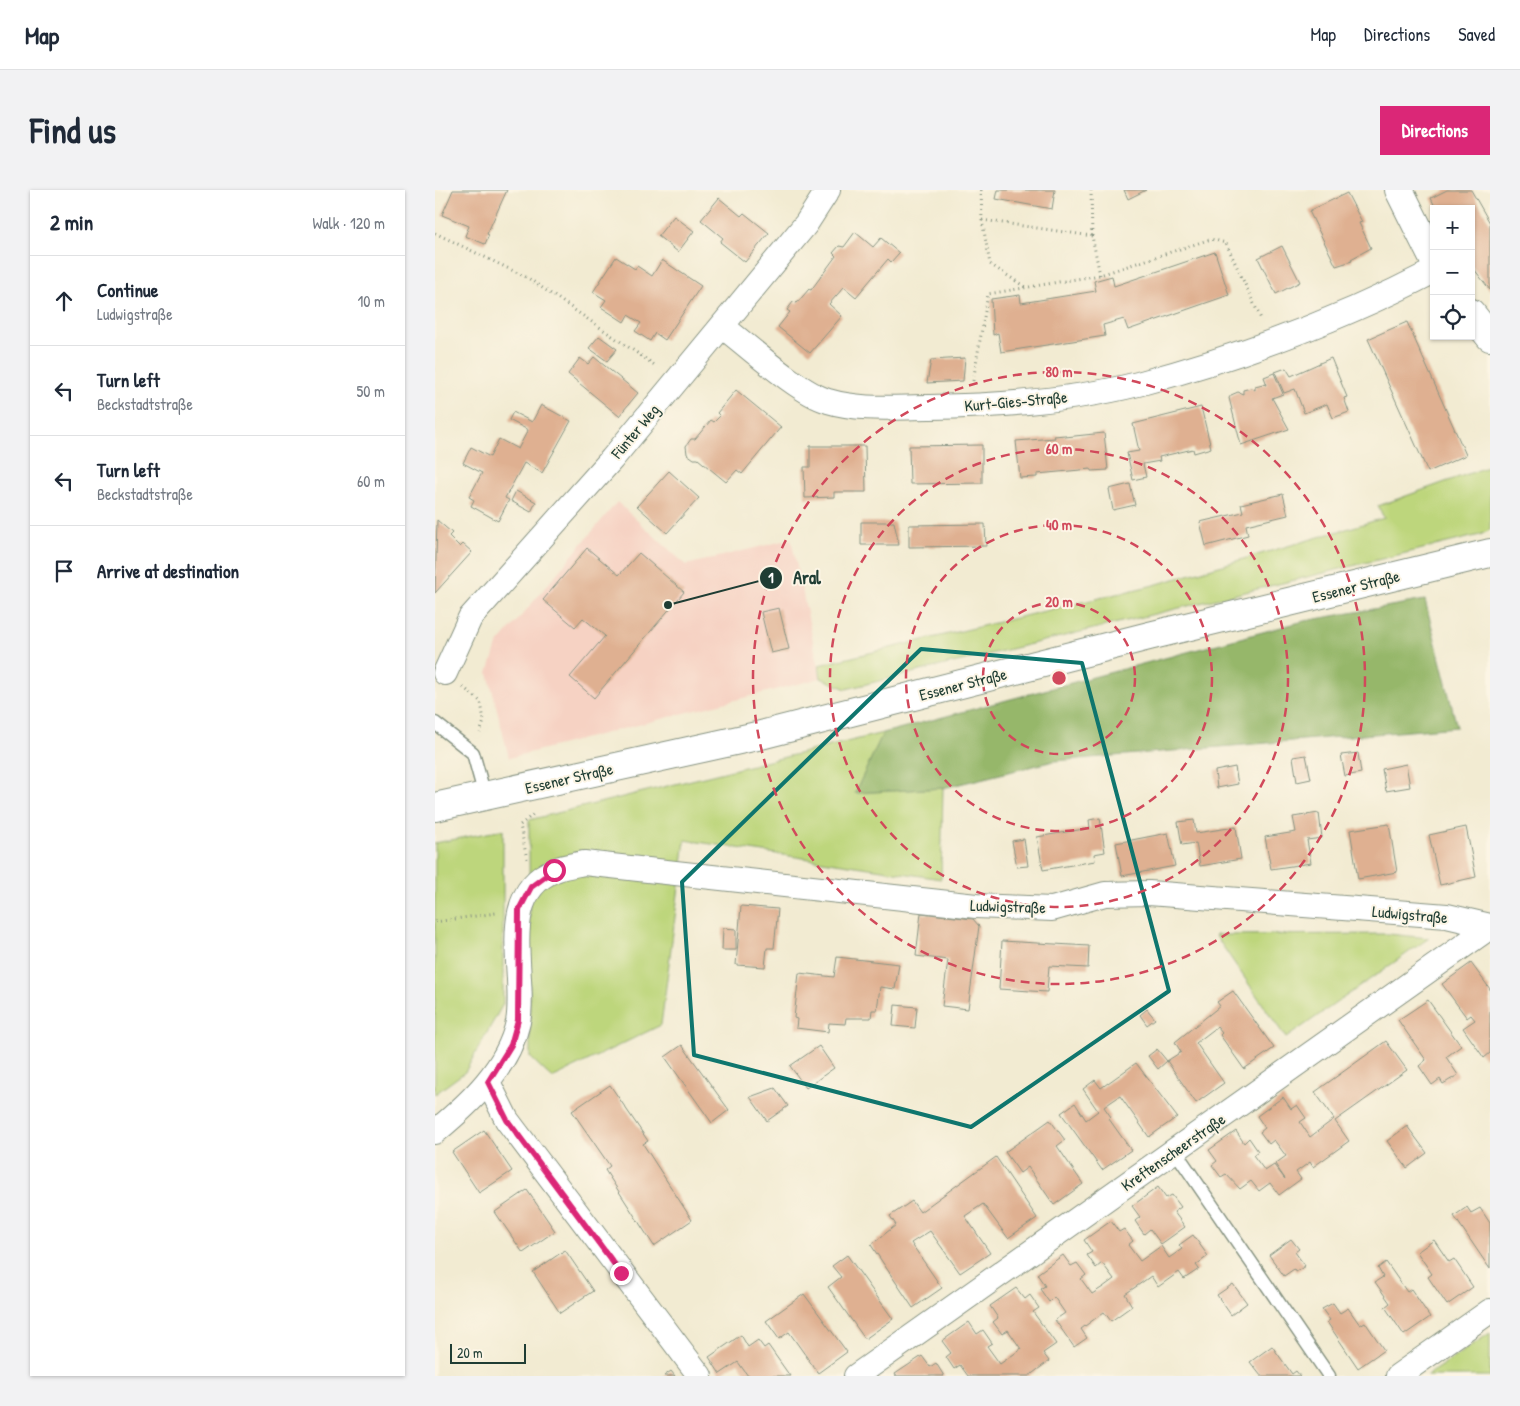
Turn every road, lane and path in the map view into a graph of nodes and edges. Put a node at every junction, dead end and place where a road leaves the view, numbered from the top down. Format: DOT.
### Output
graph roads {
  1 [pos="828,190"];
  2 [pos="981,190"];
  3 [pos="1091,190"];
  4 [pos="1399,190"];
  5 [pos="982,220"];
  6 [pos="435,233"];
  7 [pos="1092,236"];
  8 [pos="1430,252"];
  9 [pos="1430,274"];
  10 [pos="1100,275"];
  11 [pos="1026,287"];
  12 [pos="1475,318"];
  13 [pos="722,326"];
  14 [pos="1490,337"];
  15 [pos="1271,341"];
  16 [pos="677,381"];
  17 [pos="969,407"];
  18 [pos="1490,553"];
  19 [pos="440,672"];
  20 [pos="435,723"];
  21 [pos="473,753"];
  22 [pos="531,787"];
  23 [pos="485,796"];
  24 [pos="435,807"];
  25 [pos="531,887"];
  26 [pos="519,910"];
  27 [pos="435,922"];
  28 [pos="1490,926"];
  29 [pos="488,1082"];
  30 [pos="435,1132"];
  31 [pos="1175,1151"];
  32 [pos="1490,1311"];
  33 [pos="700,1376"];
  34 [pos="856,1376"];
  35 [pos="1329,1376"];
  36 [pos="1398,1376"];
  1 -- 13 [label="street, Fünter Weg"];
  2 -- 5 [label="path"];
  3 -- 7 [label="path"];
  4 -- 8 [label="main road"];
  5 -- 7 [label="path"];
  5 -- 11 [label="path"];
  6 -- 16 [label="path"];
  7 -- 10 [label="path"];
  9 -- 15 [label="street, Kurt-Gies-Straße"];
  10 -- 11 [label="path"];
  10 -- 15 [label="path"];
  11 -- 17 [label="path"];
  12 -- 14 [label="main road"];
  13 -- 16 [label="street, Fünter Weg"];
  13 -- 17 [label="street, Kurt-Gies-Straße"];
  15 -- 17 [label="street, Kurt-Gies-Straße"];
  16 -- 19 [label="street, Fünter Weg"];
  18 -- 22 [label="main road, Essener Straße"];
  19 -- 21 [label="path"];
  20 -- 21 [label="lane"];
  21 -- 23 [label="lane"];
  22 -- 23 [label="main road, Essener Straße"];
  22 -- 25 [label="path"];
  23 -- 24 [label="main road, Essener Straße"];
  25 -- 26 [label="street"];
  25 -- 28 [label="street, Ludwigstraße"];
  26 -- 27 [label="path"];
  26 -- 29 [label="street"];
  28 -- 31 [label="street, Kreftenscheerstraße"];
  29 -- 30 [label="street"];
  29 -- 33 [label="street"];
  31 -- 34 [label="street, Kreftenscheerstraße"];
  31 -- 35 [label="lane"];
  32 -- 36 [label="street"];
}
